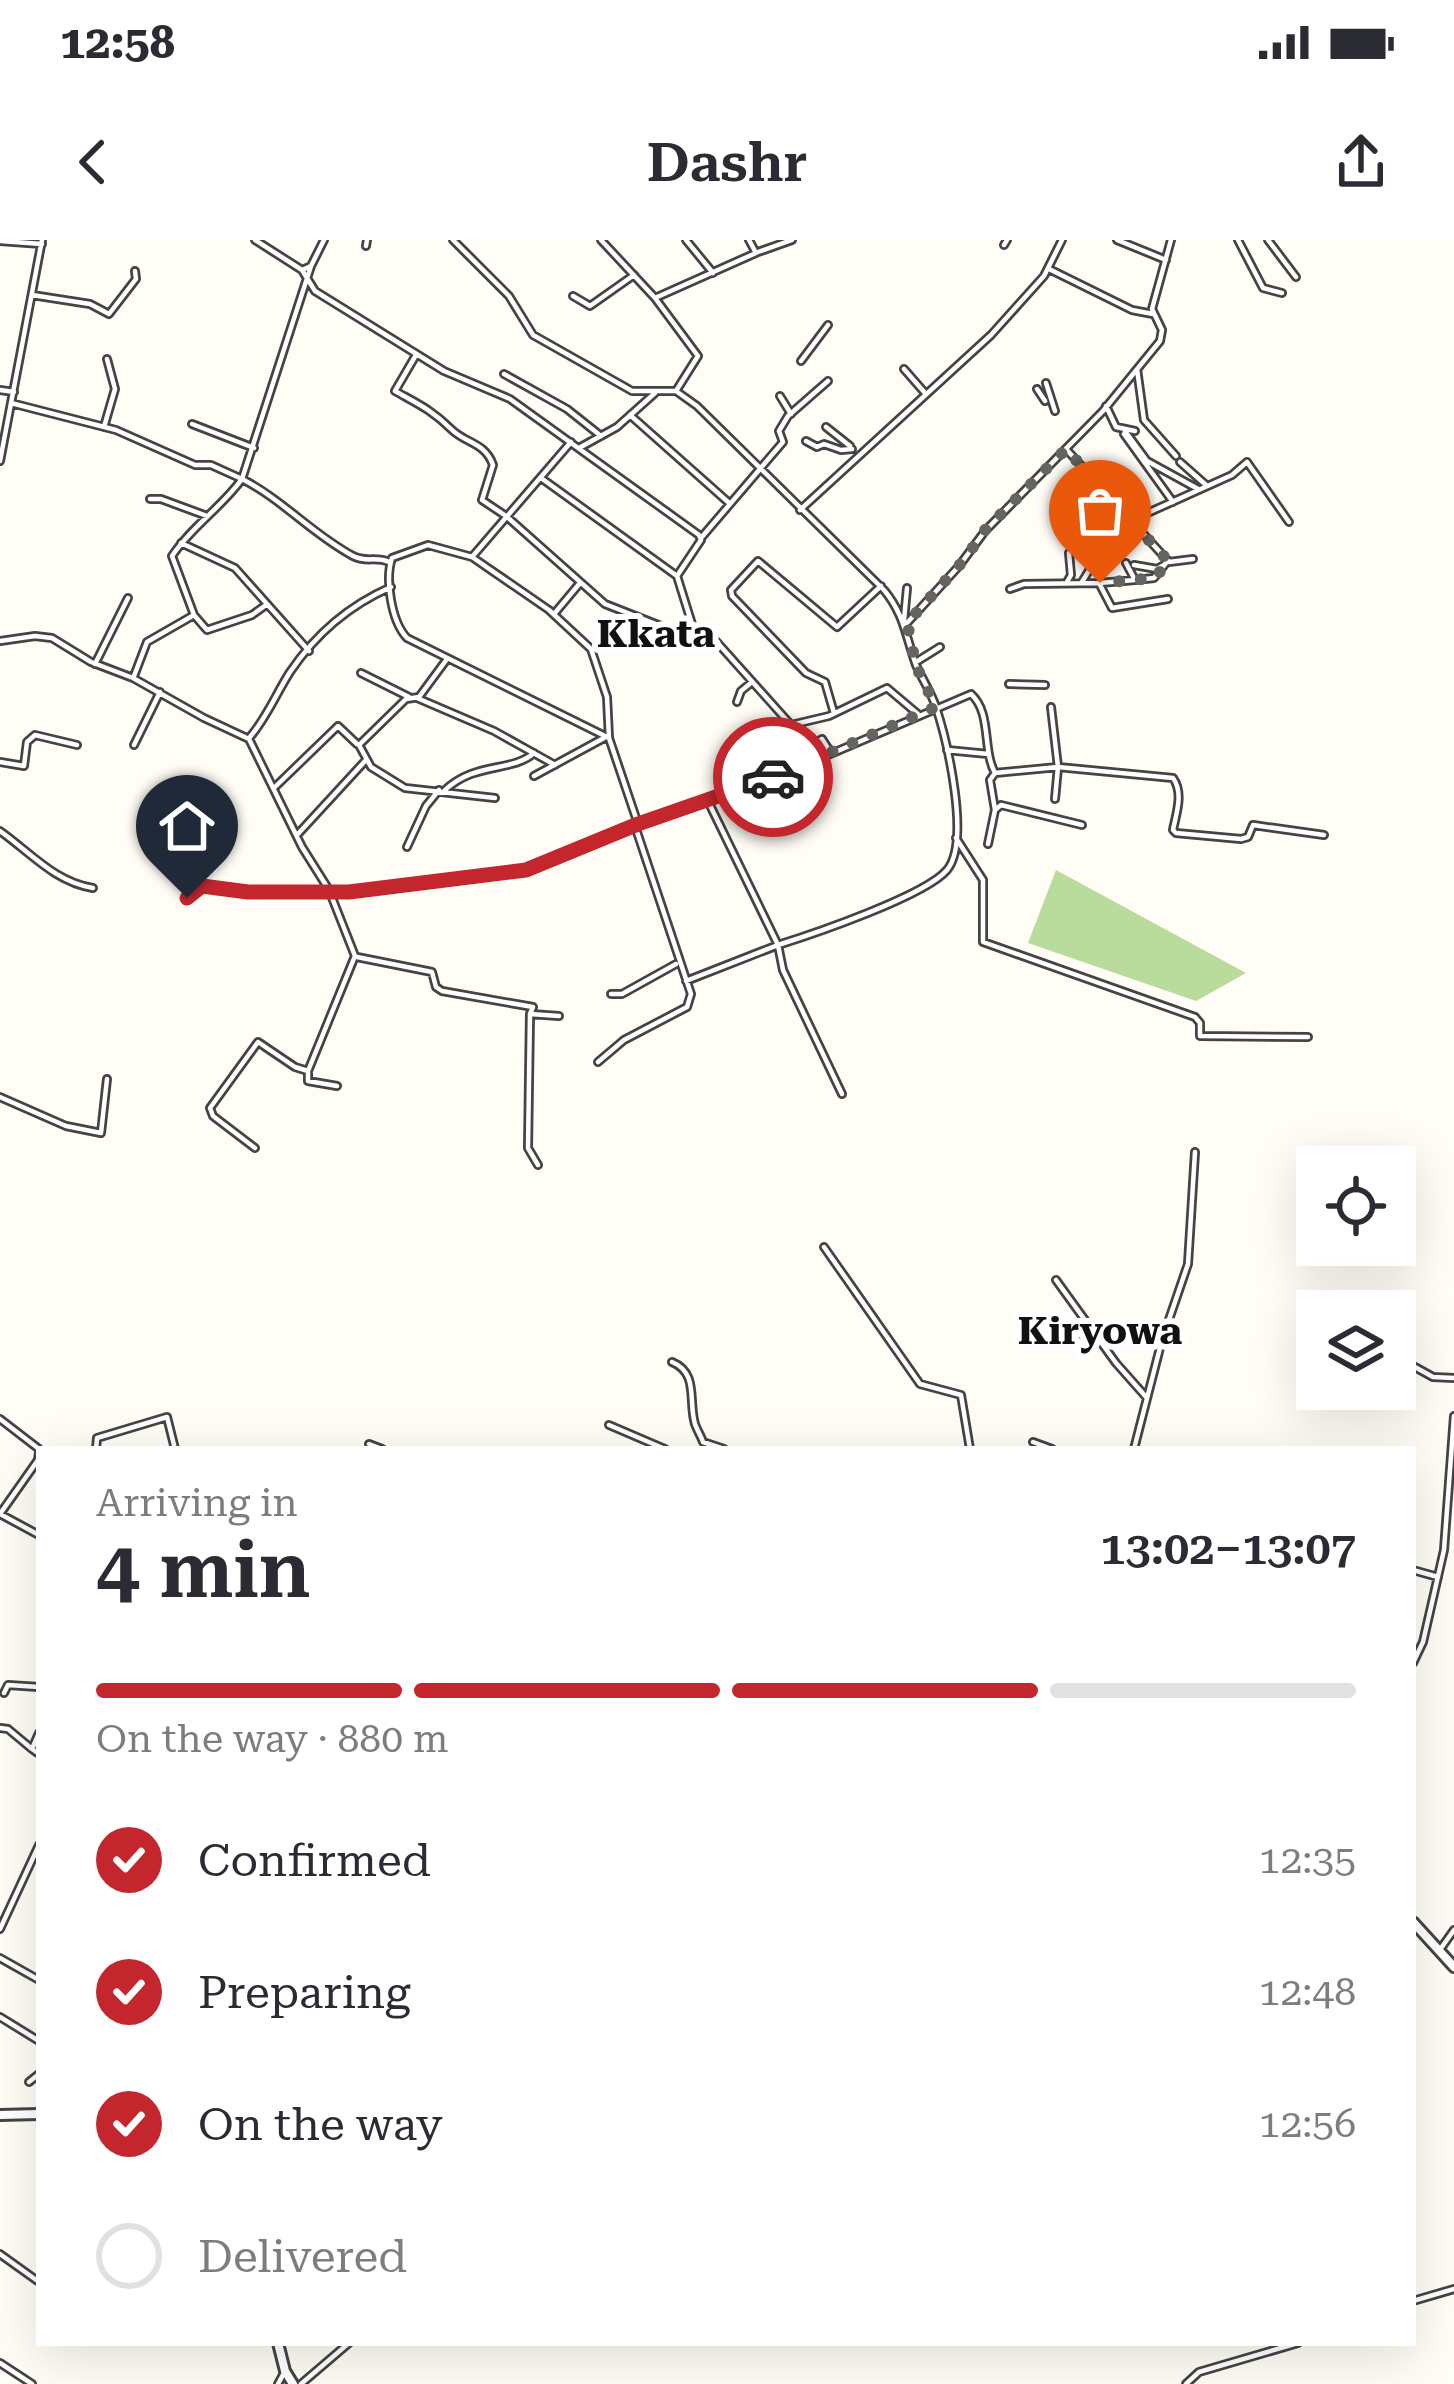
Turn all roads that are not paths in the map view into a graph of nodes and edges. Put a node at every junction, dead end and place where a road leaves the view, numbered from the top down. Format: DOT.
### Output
graph roads {
  1 [pos="255,240"];
  2 [pos="323,240"];
  3 [pos="453,240"];
  4 [pos="601,240"];
  5 [pos="686,240"];
  6 [pos="749,240"];
  7 [pos="792,240"];
  8 [pos="1062,240"];
  9 [pos="1117,240"];
  10 [pos="1171,240"];
  11 [pos="1238,240"];
  12 [pos="1268,240"];
  13 [pos="0,241"];
  14 [pos="42,242"];
  15 [pos="756,253"];
  16 [pos="1166,260"];
  17 [pos="311,266"];
  18 [pos="1048,269"];
  19 [pos="302,270"];
  20 [pos="135,271"];
  21 [pos="712,273"];
  22 [pos="634,275"];
  23 [pos="1296,277"];
  24 [pos="308,280"];
  25 [pos="1282,293"];
  26 [pos="32,295"];
  27 [pos="573,296"];
  28 [pos="655,298"];
  29 [pos="1153,314"];
  30 [pos="828,325"];
  31 [pos="416,355"];
  32 [pos="107,359"];
  33 [pos="801,361"];
  34 [pos="1137,369"];
  35 [pos="904,370"];
  36 [pos="504,374"];
  37 [pos="828,381"];
  38 [pos="1046,383"];
  39 [pos="1037,388"];
  40 [pos="0,390"];
  41 [pos="14,392"];
  42 [pos="676,392"];
  43 [pos="656,393"];
  44 [pos="925,394"];
  45 [pos="780,397"];
  46 [pos="1045,401"];
  47 [pos="11,403"];
  48 [pos="1106,406"];
  49 [pos="1055,411"];
  50 [pos="791,414"];
  51 [pos="630,415"];
  52 [pos="192,424"];
  53 [pos="104,427"];
  54 [pos="826,427"];
  55 [pos="3,430"];
  56 [pos="1124,431"];
  57 [pos="1135,431"];
  58 [pos="601,436"];
  59 [pos="806,441"];
  60 [pos="571,442"];
  61 [pos="254,448"];
  62 [pos="579,448"];
  63 [pos="852,448"];
  64 [pos="1066,449"];
  65 [pos="858,455"];
  66 [pos="0,461"];
  67 [pos="758,467"];
  68 [pos="539,477"];
  69 [pos="242,479"];
  70 [pos="1206,485"];
  71 [pos="1199,490"];
  72 [pos="150,499"];
  73 [pos="728,502"];
  74 [pos="1173,502"];
  75 [pos="800,510"];
  76 [pos="207,516"];
  77 [pos="506,516"];
  78 [pos="1132,520"];
  79 [pos="1289,522"];
  80 [pos="701,538"];
  81 [pos="1093,538"];
  82 [pos="181,543"];
  83 [pos="1070,553"];
  84 [pos="472,557"];
  85 [pos="1193,559"];
  86 [pos="389,562"];
  87 [pos="1168,562"];
  88 [pos="677,577"];
  89 [pos="1135,580"];
  90 [pos="580,583"];
  91 [pos="1081,583"];
  92 [pos="1100,583"];
  93 [pos="1066,584"];
  94 [pos="881,586"];
  95 [pos="391,587"];
  96 [pos="907,588"];
  97 [pos="1010,589"];
  98 [pos="128,598"];
  99 [pos="1168,598"];
  100 [pos="267,605"];
  101 [pos="554,614"];
  102 [pos="194,615"];
  103 [pos="906,622"];
  104 [pos="697,637"];
  105 [pos="0,641"];
  106 [pos="940,647"];
  107 [pos="309,651"];
  108 [pos="447,659"];
  109 [pos="916,662"];
  110 [pos="95,664"];
  111 [pos="361,673"];
  112 [pos="133,678"];
  113 [pos="752,682"];
  114 [pos="1009,684"];
  115 [pos="1045,685"];
  116 [pos="160,692"];
  117 [pos="413,698"];
  118 [pos="737,702"];
  119 [pos="936,707"];
  120 [pos="1052,707"];
  121 [pos="834,713"];
  122 [pos="920,715"];
  123 [pos="606,738"];
  124 [pos="249,739"];
  125 [pos="77,745"];
  126 [pos="134,745"];
  127 [pos="358,745"];
  128 [pos="801,745"];
  129 [pos="945,750"];
  130 [pos="534,753"];
  131 [pos="831,753"];
  132 [pos="988,754"];
  133 [pos="366,760"];
  134 [pos="0,762"];
  135 [pos="555,765"];
  136 [pos="1058,767"];
  137 [pos="995,773"];
  138 [pos="534,776"];
  139 [pos="275,787"];
  140 [pos="442,791"];
  141 [pos="495,798"];
  142 [pos="707,800"];
  143 [pos="1055,800"];
  144 [pos="994,810"];
  145 [pos="637,825"];
  146 [pos="1082,825"];
  147 [pos="0,831"];
  148 [pos="1324,835"];
  149 [pos="296,836"];
  150 [pos="956,838"];
  151 [pos="988,844"];
  152 [pos="407,847"];
  153 [pos="93,888"];
  154 [pos="329,890"];
  155 [pos="187,898"];
  156 [pos="778,945"];
  157 [pos="355,956"];
  158 [pos="679,963"];
  159 [pos="686,980"];
  160 [pos="611,994"];
  161 [pos="530,1013"];
  162 [pos="559,1016"];
  163 [pos="1307,1037"];
  164 [pos="598,1062"];
  165 [pos="308,1070"];
  166 [pos="107,1079"];
  167 [pos="337,1086"];
  168 [pos="842,1094"];
  169 [pos="0,1097"];
  170 [pos="255,1148"];
  171 [pos="1195,1152"];
  172 [pos="538,1165"];
  173 [pos="824,1246"];
  174 [pos="1056,1280"];
  175 [pos="1026,1334"];
  176 [pos="1096,1335"];
  177 [pos="672,1362"];
  178 [pos="1416,1368"];
  179 [pos="1454,1378"];
  180 [pos="1147,1398"];
  181 [pos="1454,1416"];
  182 [pos="0,1419"];
  183 [pos="609,1425"];
  184 [pos="1033,1442"];
  185 [pos="369,1444"];
  186 [pos="93,1446"];
  187 [pos="174,1446"];
  188 [pos="374,1446"];
  189 [pos="657,1446"];
  190 [pos="715,1446"];
  191 [pos="970,1446"];
  192 [pos="1044,1446"];
  193 [pos="1135,1446"];
  194 [pos="36,1448"];
  195 [pos="36,1463"];
  196 [pos="1451,1464"];
  197 [pos="0,1514"];
  198 [pos="36,1532"];
  199 [pos="1416,1571"];
  200 [pos="1438,1577"];
  201 [pos="1416,1657"];
  202 [pos="36,1687"];
  203 [pos="4,1693"];
  204 [pos="0,1727"];
  205 [pos="36,1751"];
  206 [pos="36,1851"];
  207 [pos="1416,1925"];
  208 [pos="0,1929"];
  209 [pos="1454,1930"];
  210 [pos="1439,1951"];
  211 [pos="0,1958"];
  212 [pos="1454,1967"];
  213 [pos="36,1978"];
  214 [pos="0,2017"];
  215 [pos="36,2039"];
  216 [pos="36,2076"];
  217 [pos="28,2082"];
  218 [pos="36,2114"];
  219 [pos="0,2115"];
  220 [pos="0,2254"];
  221 [pos="36,2280"];
  222 [pos="1454,2289"];
  223 [pos="1416,2300"];
  224 [pos="279,2346"];
  225 [pos="345,2346"];
  226 [pos="1288,2346"];
  227 [pos="0,2362"];
  228 [pos="285,2371"];
  229 [pos="32,2384"];
  230 [pos="278,2384"];
  231 [pos="297,2384"];
  232 [pos="1186,2384"];
  1 -- 19 [label="street"];
  2 -- 17 [label="street"];
  3 -- 43 [label="street"];
  4 -- 22 [label="street"];
  5 -- 21 [label="street"];
  6 -- 15 [label="street"];
  7 -- 15 [label="street"];
  8 -- 18 [label="street"];
  9 -- 16 [label="street"];
  10 -- 16 [label="street"];
  11 -- 25 [label="street"];
  12 -- 23 [label="street"];
  13 -- 14 [label="street"];
  14 -- 26 [label="street"];
  15 -- 21 [label="street"];
  16 -- 29 [label="street"];
  17 -- 19 [label="street"];
  17 -- 24 [label="street"];
  18 -- 29 [label="street"];
  18 -- 44 [label="street"];
  19 -- 24 [label="street"];
  20 -- 26 [label="street"];
  21 -- 28 [label="street"];
  22 -- 27 [label="street"];
  22 -- 28 [label="street"];
  24 -- 31 [label="street"];
  24 -- 61 [label="street"];
  26 -- 41 [label="street"];
  28 -- 42 [label="street"];
  29 -- 34 [label="street"];
  30 -- 33 [label="street"];
  31 -- 60 [label="street"];
  31 -- 77 [label="street"];
  32 -- 53 [label="street"];
  34 -- 48 [label="street"];
  34 -- 70 [label="street"];
  35 -- 44 [label="street"];
  36 -- 58 [label="street"];
  37 -- 50 [label="street"];
  38 -- 49 [label="street"];
  39 -- 46 [label="street"];
  40 -- 41 [label="street"];
  41 -- 47 [label="street"];
  42 -- 43 [label="street"];
  42 -- 67 [label="street"];
  43 -- 51 [label="street"];
  44 -- 65 [label="street"];
  45 -- 50 [label="street"];
  47 -- 53 [label="street"];
  47 -- 55 [label="street"];
  48 -- 56 [label="street"];
  48 -- 64 [label="street"];
  50 -- 67 [label="street"];
  51 -- 58 [label="street"];
  51 -- 73 [label="street"];
  52 -- 61 [label="street"];
  53 -- 69 [label="street"];
  54 -- 63 [label="street"];
  55 -- 66 [label="street"];
  56 -- 57 [label="street"];
  56 -- 71 [label="street"];
  56 -- 74 [label="street"];
  58 -- 62 [label="street"];
  59 -- 63 [label="street"];
  60 -- 62 [label="street"];
  60 -- 68 [label="street"];
  61 -- 69 [label="street"];
  62 -- 80 [label="street"];
  63 -- 65 [label="street"];
  64 -- 78 [label="street"];
  64 -- 103 [label="street"];
  65 -- 75 [label="street"];
  67 -- 73 [label="street"];
  67 -- 75 [label="street"];
  68 -- 77 [label="street"];
  68 -- 88 [label="street"];
  69 -- 76 [label="street"];
  69 -- 86 [label="street"];
  70 -- 71 [label="street"];
  70 -- 79 [label="street"];
  71 -- 74 [label="street"];
  72 -- 76 [label="street"];
  73 -- 80 [label="street"];
  74 -- 78 [label="street"];
  75 -- 94 [label="street"];
  76 -- 82 [label="street"];
  77 -- 84 [label="street"];
  77 -- 90 [label="street"];
  78 -- 87 [label="street"];
  80 -- 88 [label="street"];
  81 -- 91 [label="street"];
  82 -- 100 [label="street"];
  82 -- 102 [label="street"];
  83 -- 93 [label="street"];
  84 -- 86 [label="street"];
  84 -- 101 [label="street"];
  85 -- 87 [label="street"];
  86 -- 95 [label="street"];
  87 -- 89 [label="street"];
  87 -- 89 [label="street"];
  88 -- 104 [label="street"];
  89 -- 92 [label="street"];
  90 -- 101 [label="street"];
  90 -- 104 [label="street"];
  91 -- 92 [label="street"];
  91 -- 93 [label="street"];
  92 -- 99 [label="street"];
  93 -- 97 [label="street"];
  94 -- 103 [label="street"];
  94 -- 121 [label="street"];
  95 -- 107 [label="street"];
  95 -- 108 [label="street"];
  96 -- 103 [label="street"];
  98 -- 110 [label="street"];
  100 -- 102 [label="street"];
  100 -- 107 [label="street"];
  101 -- 123 [label="street"];
  102 -- 112 [label="street"];
  103 -- 109 [label="street"];
  104 -- 113 [label="street"];
  105 -- 110 [label="street"];
  106 -- 109 [label="street"];
  107 -- 124 [label="street"];
  108 -- 117 [label="street"];
  108 -- 123 [label="street"];
  109 -- 119 [label="street"];
  110 -- 112 [label="street"];
  111 -- 117 [label="street"];
  112 -- 116 [label="street"];
  113 -- 118 [label="street"];
  113 -- 121 [label="street"];
  114 -- 115 [label="street"];
  116 -- 124 [label="street"];
  116 -- 126 [label="street"];
  117 -- 127 [label="street"];
  117 -- 130 [label="street"];
  119 -- 122 [label="street"];
  119 -- 129 [label="street"];
  119 -- 132 [label="street"];
  120 -- 136 [label="street"];
  121 -- 122 [label="street"];
  122 -- 131 [label="street"];
  123 -- 135 [label="street"];
  123 -- 145 [label="street"];
  124 -- 139 [label="street"];
  125 -- 134 [label="street"];
  127 -- 133 [label="street"];
  127 -- 139 [label="street"];
  128 -- 131 [label="street"];
  129 -- 132 [label="street"];
  129 -- 150 [label="street"];
  130 -- 135 [label="street"];
  130 -- 140 [label="street"];
  131 -- 142 [label="street"];
  132 -- 137 [label="street"];
  133 -- 140 [label="street"];
  133 -- 149 [label="street"];
  135 -- 138 [label="street"];
  136 -- 137 [label="street"];
  136 -- 143 [label="street"];
  136 -- 148 [label="street"];
  137 -- 144 [label="street"];
  139 -- 149 [label="street"];
  140 -- 141 [label="street"];
  140 -- 152 [label="street"];
  142 -- 145 [label="street"];
  142 -- 156 [label="street"];
  144 -- 146 [label="street"];
  144 -- 151 [label="street"];
  145 -- 154 [label="street"];
  145 -- 158 [label="street"];
  147 -- 153 [label="street"];
  149 -- 154 [label="street"];
  150 -- 156 [label="street"];
  150 -- 163 [label="street"];
  154 -- 155 [label="street"];
  154 -- 157 [label="street"];
  156 -- 159 [label="street"];
  156 -- 168 [label="street"];
  157 -- 161 [label="street"];
  157 -- 165 [label="street"];
  158 -- 159 [label="street"];
  158 -- 160 [label="street"];
  159 -- 164 [label="street"];
  161 -- 162 [label="street"];
  161 -- 172 [label="street"];
  165 -- 167 [label="street"];
  165 -- 170 [label="street"];
  166 -- 169 [label="street"];
  171 -- 180 [label="street"];
  173 -- 191 [label="street"];
  174 -- 176 [label="street"];
  175 -- 176 [label="street"];
  176 -- 180 [label="street"];
  177 -- 190 [label="street"];
  178 -- 179 [label="street"];
  180 -- 193 [label="street"];
  181 -- 196 [label="street"];
  182 -- 194 [label="street"];
  183 -- 189 [label="street"];
  184 -- 192 [label="street"];
  185 -- 188 [label="street"];
  186 -- 187 [label="street"];
  195 -- 197 [label="street"];
  196 -- 200 [label="street"];
  197 -- 198 [label="street"];
  199 -- 200 [label="street"];
  200 -- 201 [label="street"];
  202 -- 203 [label="street"];
  204 -- 205 [label="street"];
  206 -- 208 [label="street"];
  207 -- 210 [label="street"];
  209 -- 210 [label="street"];
  210 -- 212 [label="street"];
  211 -- 213 [label="street"];
  214 -- 215 [label="street"];
  216 -- 217 [label="street"];
  218 -- 219 [label="street"];
  220 -- 221 [label="street"];
  222 -- 223 [label="street"];
  224 -- 228 [label="street"];
  225 -- 231 [label="street"];
  226 -- 232 [label="street"];
  227 -- 229 [label="street"];
  228 -- 230 [label="street"];
  228 -- 231 [label="street"];
}
